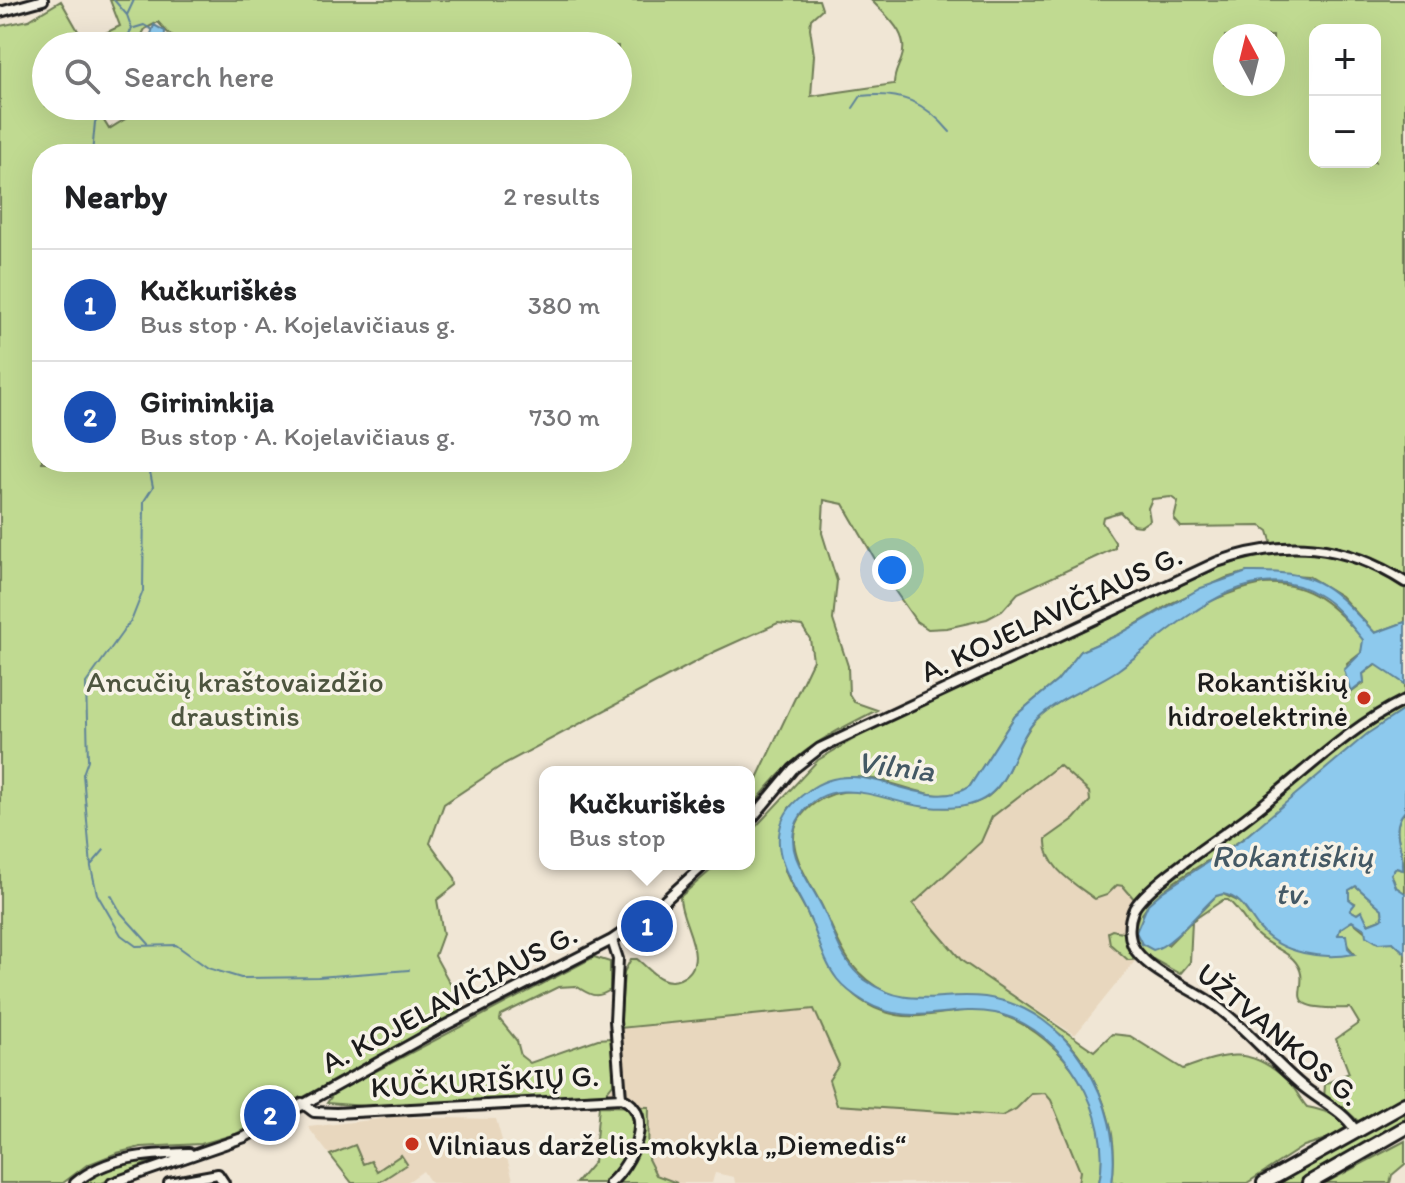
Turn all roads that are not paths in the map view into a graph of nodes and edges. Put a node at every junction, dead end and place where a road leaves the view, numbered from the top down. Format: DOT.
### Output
graph roads {
  1 [pos="43,0"];
  2 [pos="0,12"];
  3 [pos="1405,582"];
  4 [pos="1405,700"];
  5 [pos="755,815"];
  6 [pos="698,870"];
  7 [pos="612,940"];
  8 [pos="621,1098"];
  9 [pos="302,1103"];
  10 [pos="1405,1104"];
  11 [pos="1405,1128"];
  12 [pos="1355,1130"];
  13 [pos="202,1153"];
  14 [pos="75,1183"];
  15 [pos="112,1183"];
  16 [pos="169,1183"];
  17 [pos="224,1183"];
  18 [pos="610,1183"];
  19 [pos="1264,1183"];
  20 [pos="1309,1183"];
  1 -- 2 [label="street"];
  3 -- 5 [label="street, A. KOJELAVIČIAUS G."];
  4 -- 12 [label="street, UŽTVANKOS G."];
  6 -- 7 [label="street, A. KOJELAVIČIAUS G."];
  7 -- 8 [label="street"];
  7 -- 9 [label="street, A. KOJELAVIČIAUS G."];
  8 -- 9 [label="street, KUČKURIŠKIŲ G."];
  8 -- 18 [label="street, KUČKURIŠKIŲ G."];
  9 -- 13 [label="street, A. KOJELAVIČIAUS G."];
  10 -- 12 [label="main road"];
  11 -- 20 [label="main road"];
  12 -- 19 [label="main road"];
  13 -- 14 [label="street, A. KOJELAVIČIAUS G."];
  13 -- 15 [label="street, A. KOJELAVIČIAUS G."];
  16 -- 17 [label="street"];
}
